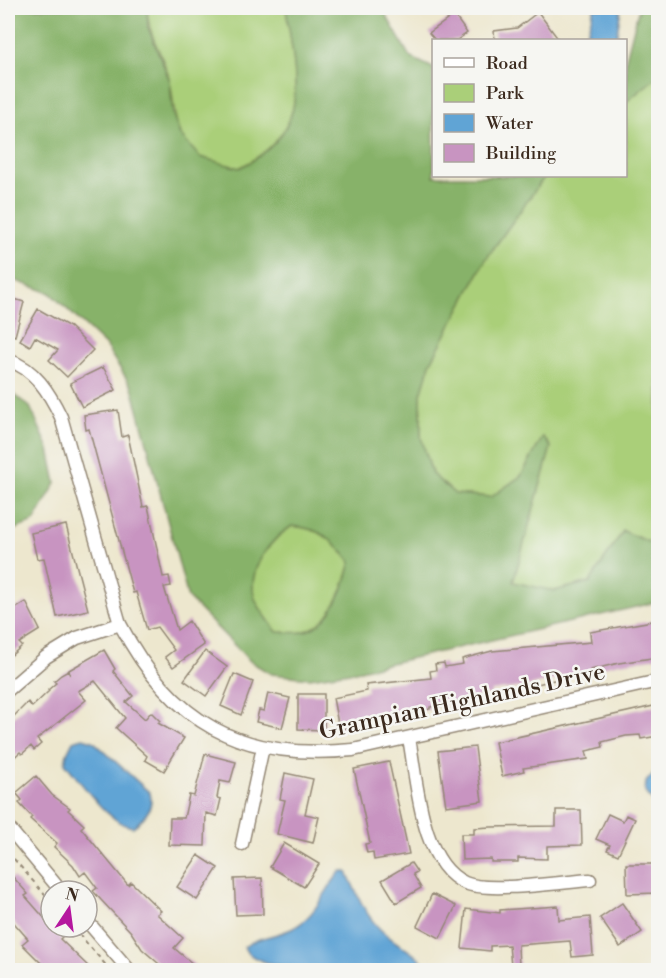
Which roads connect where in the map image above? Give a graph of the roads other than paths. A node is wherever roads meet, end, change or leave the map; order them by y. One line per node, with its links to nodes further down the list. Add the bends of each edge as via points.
1 (8, 360): 2 (street, Grampian Highlands Drive, via 38,378 61,417)
2 (120, 624): 4 (street, via 77,638 46,657); 6 (street, Grampian Highlands Drive, via 150,675 171,698 222,734)
3 (658, 681): 5 (street, Grampian Highlands Drive)
4 (8, 690)
5 (409, 738): 6 (street, Grampian Highlands Drive, via 316,754); 10 (street, via 428,837 446,870 466,883 486,887)
6 (263, 747): 8 (street)
7 (8, 826): 9 (street)
8 (242, 844)
9 (51, 879)
10 (590, 880)
11 (99, 935): 12 (street)
12 (129, 970)

